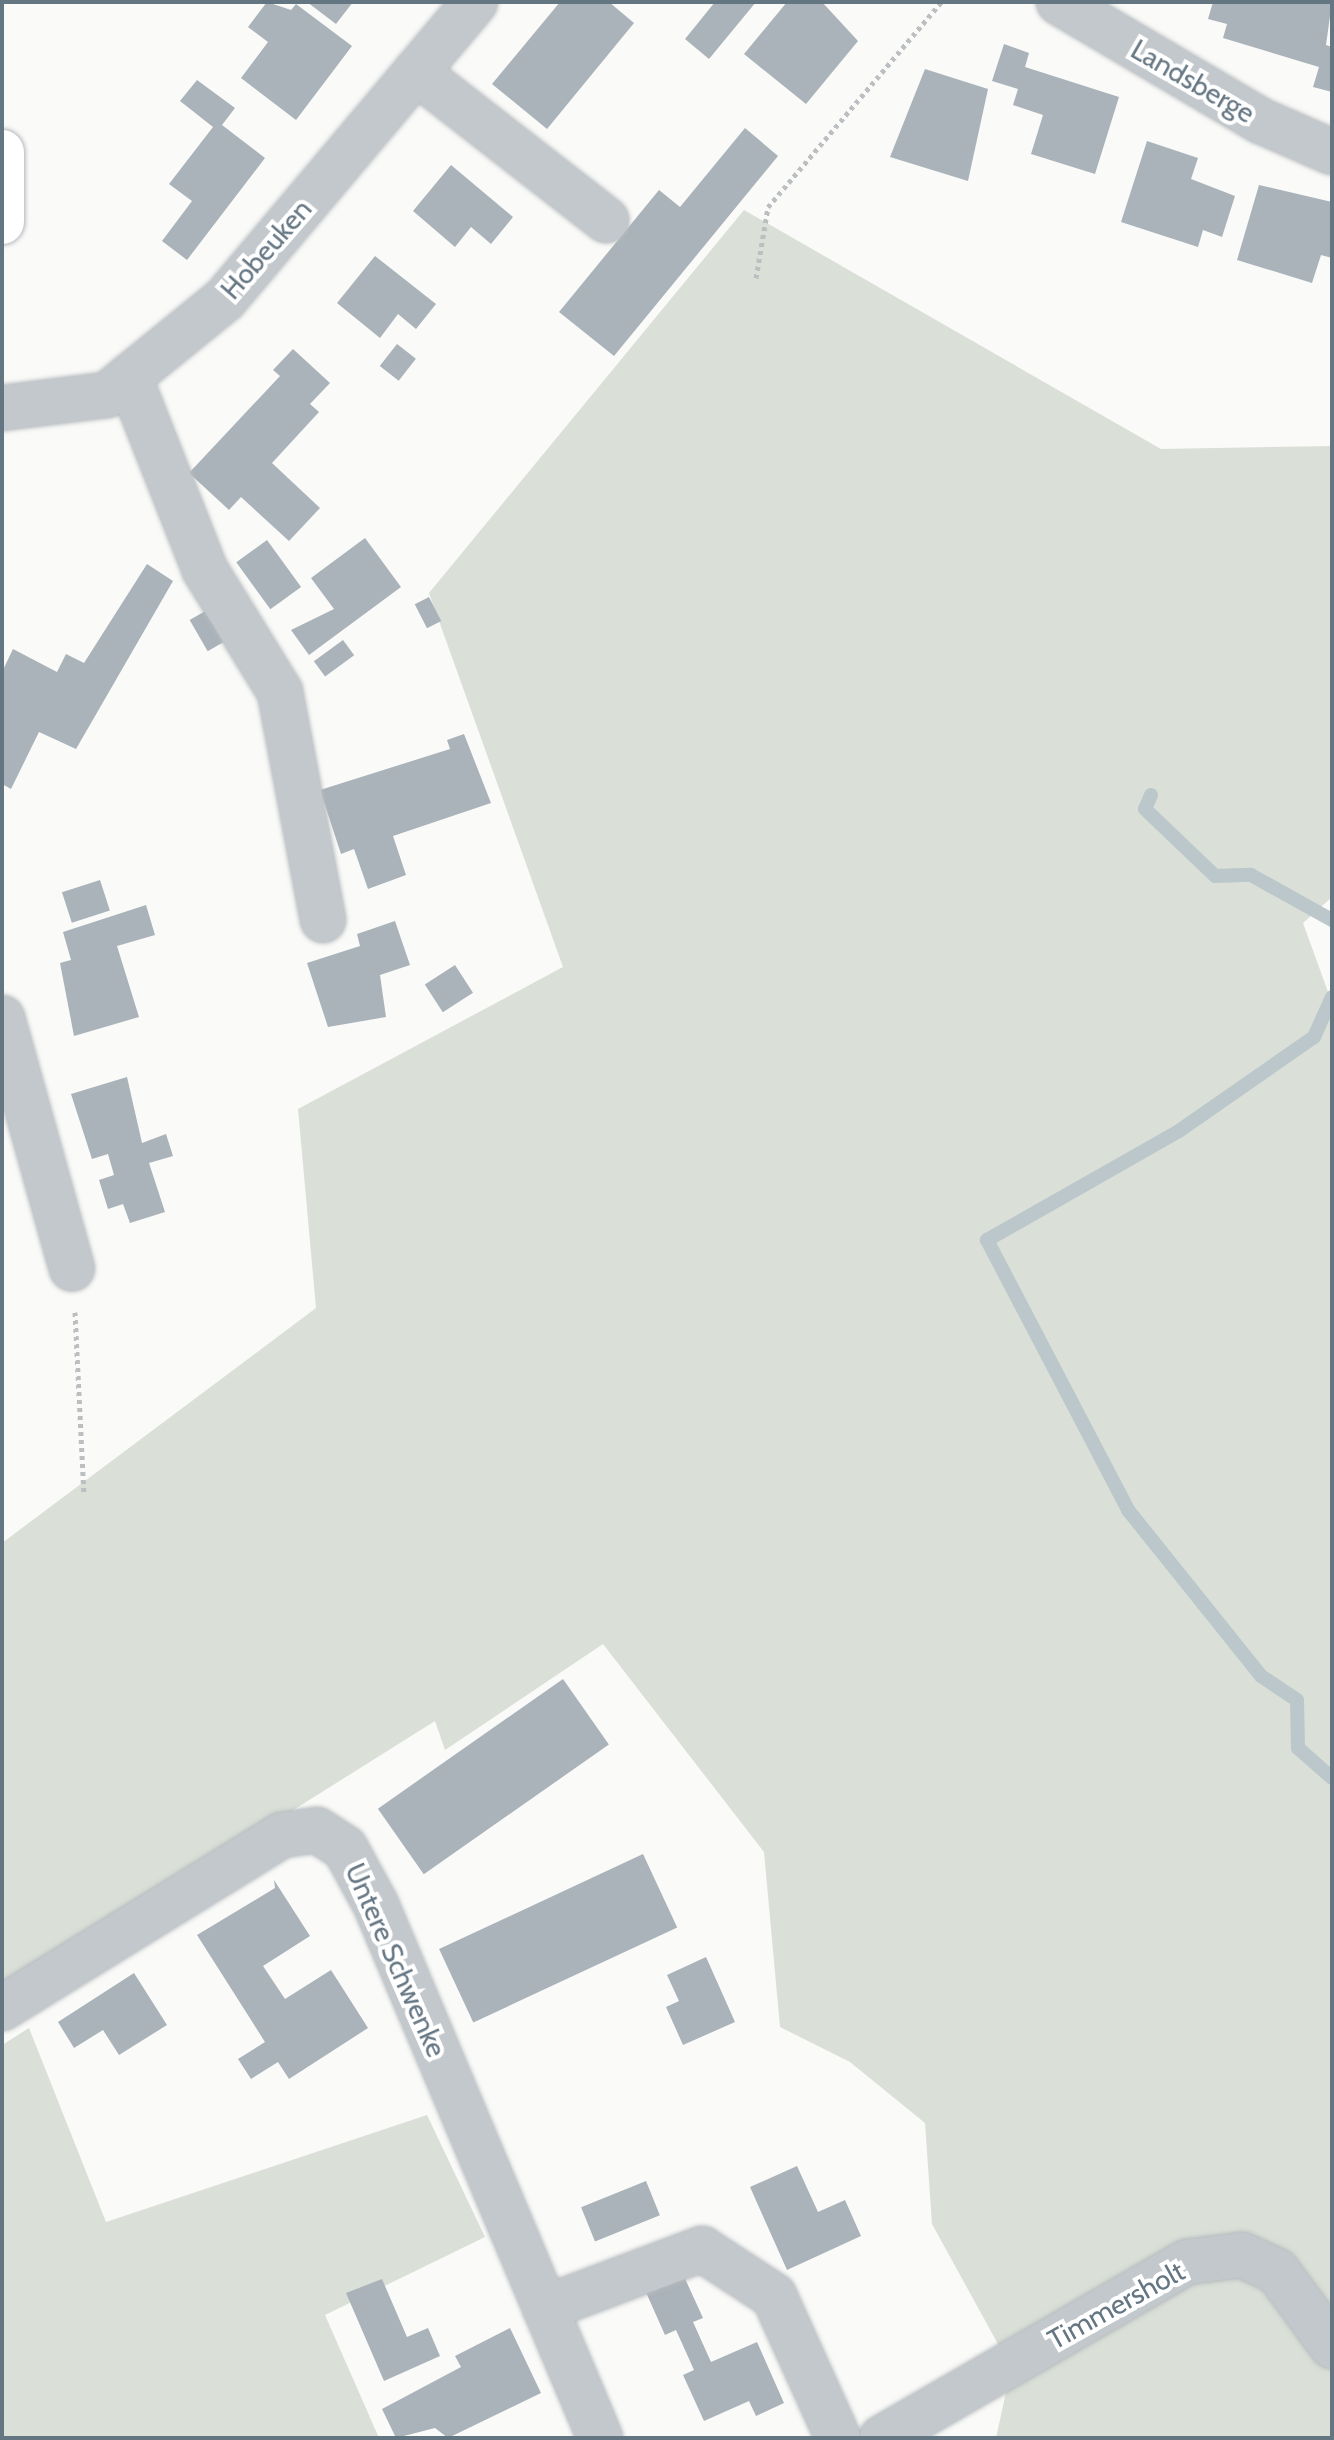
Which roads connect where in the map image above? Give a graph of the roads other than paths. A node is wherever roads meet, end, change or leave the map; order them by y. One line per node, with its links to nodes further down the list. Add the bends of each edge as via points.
1 (475, 2): 3 (street, Hobeuken)
2 (1059, 2): 5 (street, Landsberge, via 1261,121)
3 (416, 72): 6 (street); 8 (street, Hobeuken, via 225,299)
4 (2, 152): 7 (main road)
5 (1332, 152)
6 (606, 220)
7 (2, 222)
8 (129, 377): 9 (street, Hobeuken, via 107,395); 10 (street, via 205,570 280,692)
9 (2, 408)
10 (323, 920)
11 (2, 1018): 12 (street)
12 (72, 1268)
13 (2, 2008): 14 (street, Untere Schwenke, via 282,1835 317,1830 345,1848 376,1905)
14 (545, 2308): 16 (street, Untere Schwenke); 17 (street, via 702,2249 774,2296)
15 (1332, 2346): 18 (street, Timmersholt, via 1277,2271 1242,2255 1187,2262)
16 (600, 2438)
17 (838, 2438)
18 (882, 2438)

